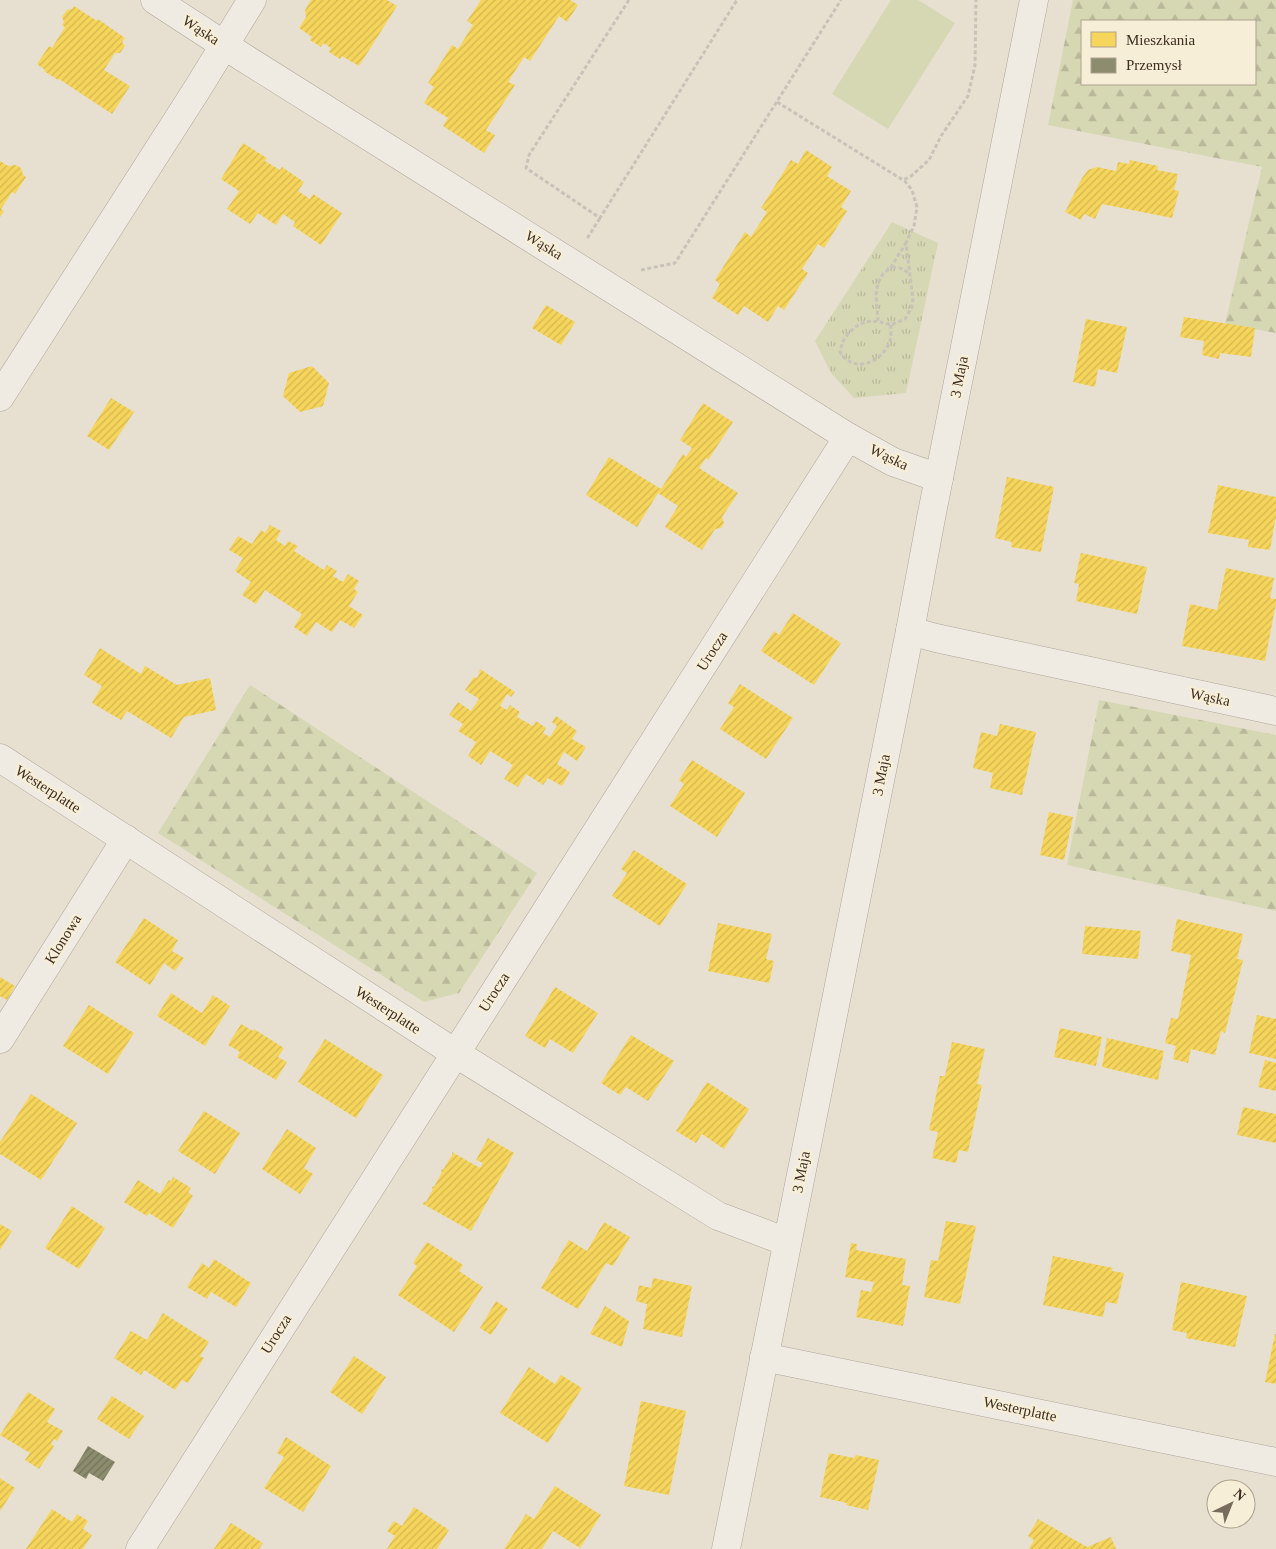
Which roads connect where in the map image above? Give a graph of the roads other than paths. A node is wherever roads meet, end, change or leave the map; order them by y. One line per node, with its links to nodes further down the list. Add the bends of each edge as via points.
1 (155, 0): 4 (street, Wąska)
2 (252, 0): 4 (street)
3 (1034, 0): 7 (street, 3 Maja)
4 (225, 45): 5 (street); 6 (street, Wąska)
5 (0, 397)
6 (848, 436): 7 (street, Wąska, via 893,462); 13 (street, Urocza)
7 (939, 478): 8 (street, 3 Maja)
8 (910, 631): 9 (street, Wąska); 14 (street, 3 Maja)
9 (1276, 710)
10 (0, 758): 11 (street, Westerplatte)
11 (126, 839): 12 (street, Klonowa); 13 (street, Westerplatte)
12 (0, 1040)
13 (455, 1053): 14 (street, Westerplatte, via 718,1216); 17 (street, Urocza)
14 (787, 1242): 15 (street, 3 Maja)
15 (764, 1357): 16 (street, Westerplatte); 18 (street, 3 Maja)
16 (1276, 1462)
17 (140, 1549)
18 (726, 1549)

